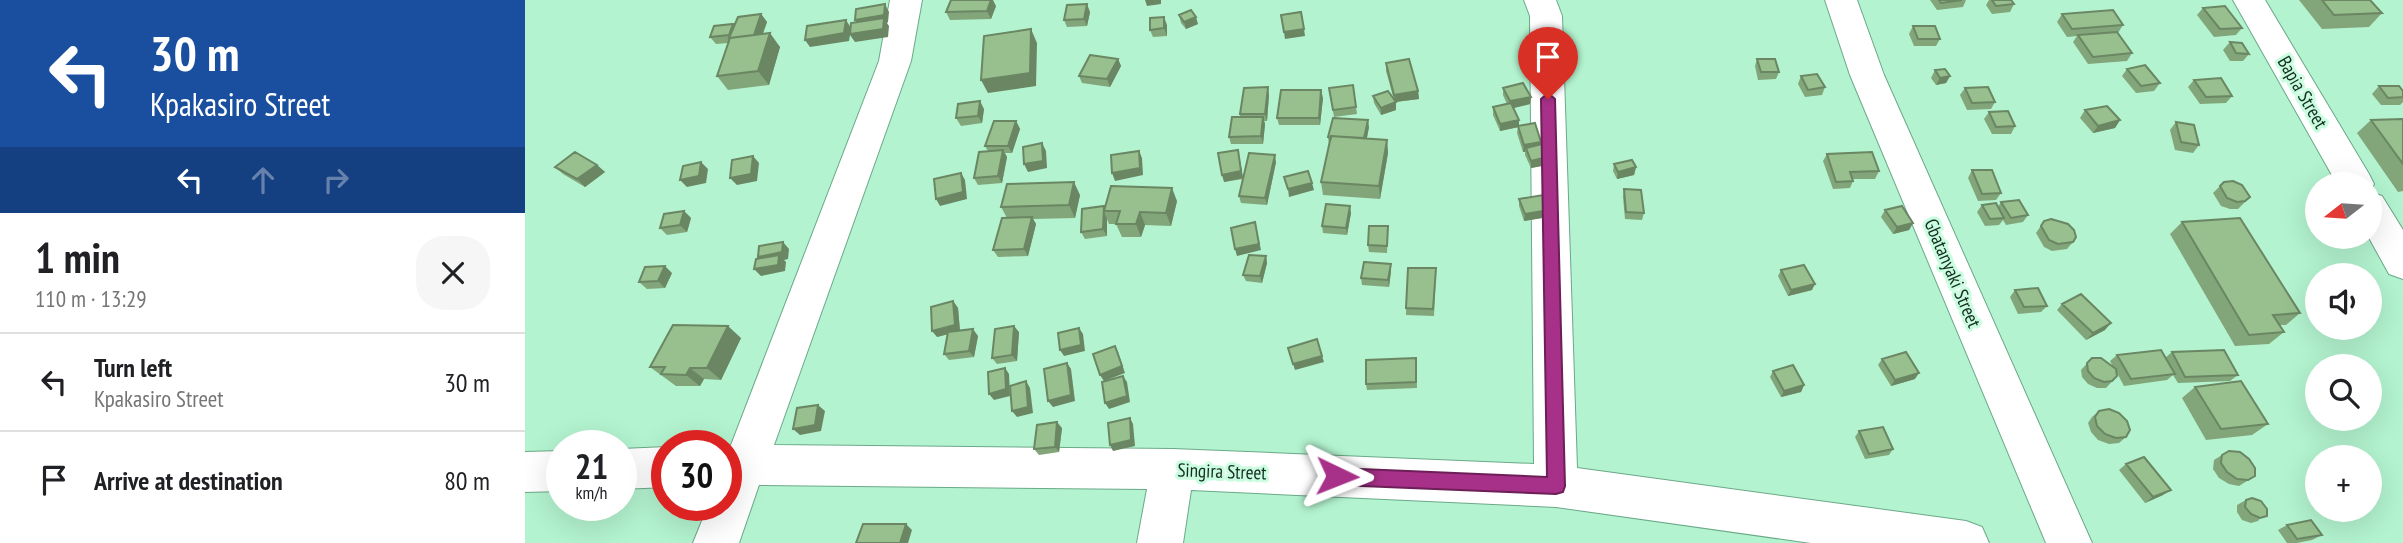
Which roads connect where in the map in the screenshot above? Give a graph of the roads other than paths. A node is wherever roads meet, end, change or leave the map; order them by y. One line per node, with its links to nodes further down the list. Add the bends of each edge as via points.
1 (906, 0): 8 (street, via 895,61)
2 (1540, 0): 13 (street, via 1546,16)
3 (1841, 0): 18 (street, Gbatanyaki Street, via 1867,75)
4 (2249, 0): 5 (street, Bapia Street)
5 (2349, 172)
6 (2382, 228): 7 (street)
7 (2403, 263)
8 (742, 449)
9 (742, 464): 10 (street, Singira Street)
10 (1173, 469): 13 (street, Singira Street); 16 (street)
11 (546, 471): 12 (street)
12 (525, 472)
13 (1556, 486): 17 (street, Singira Street)
14 (722, 521): 15 (street)
15 (716, 543)
16 (1160, 543)
17 (1966, 543)
18 (2069, 543)

